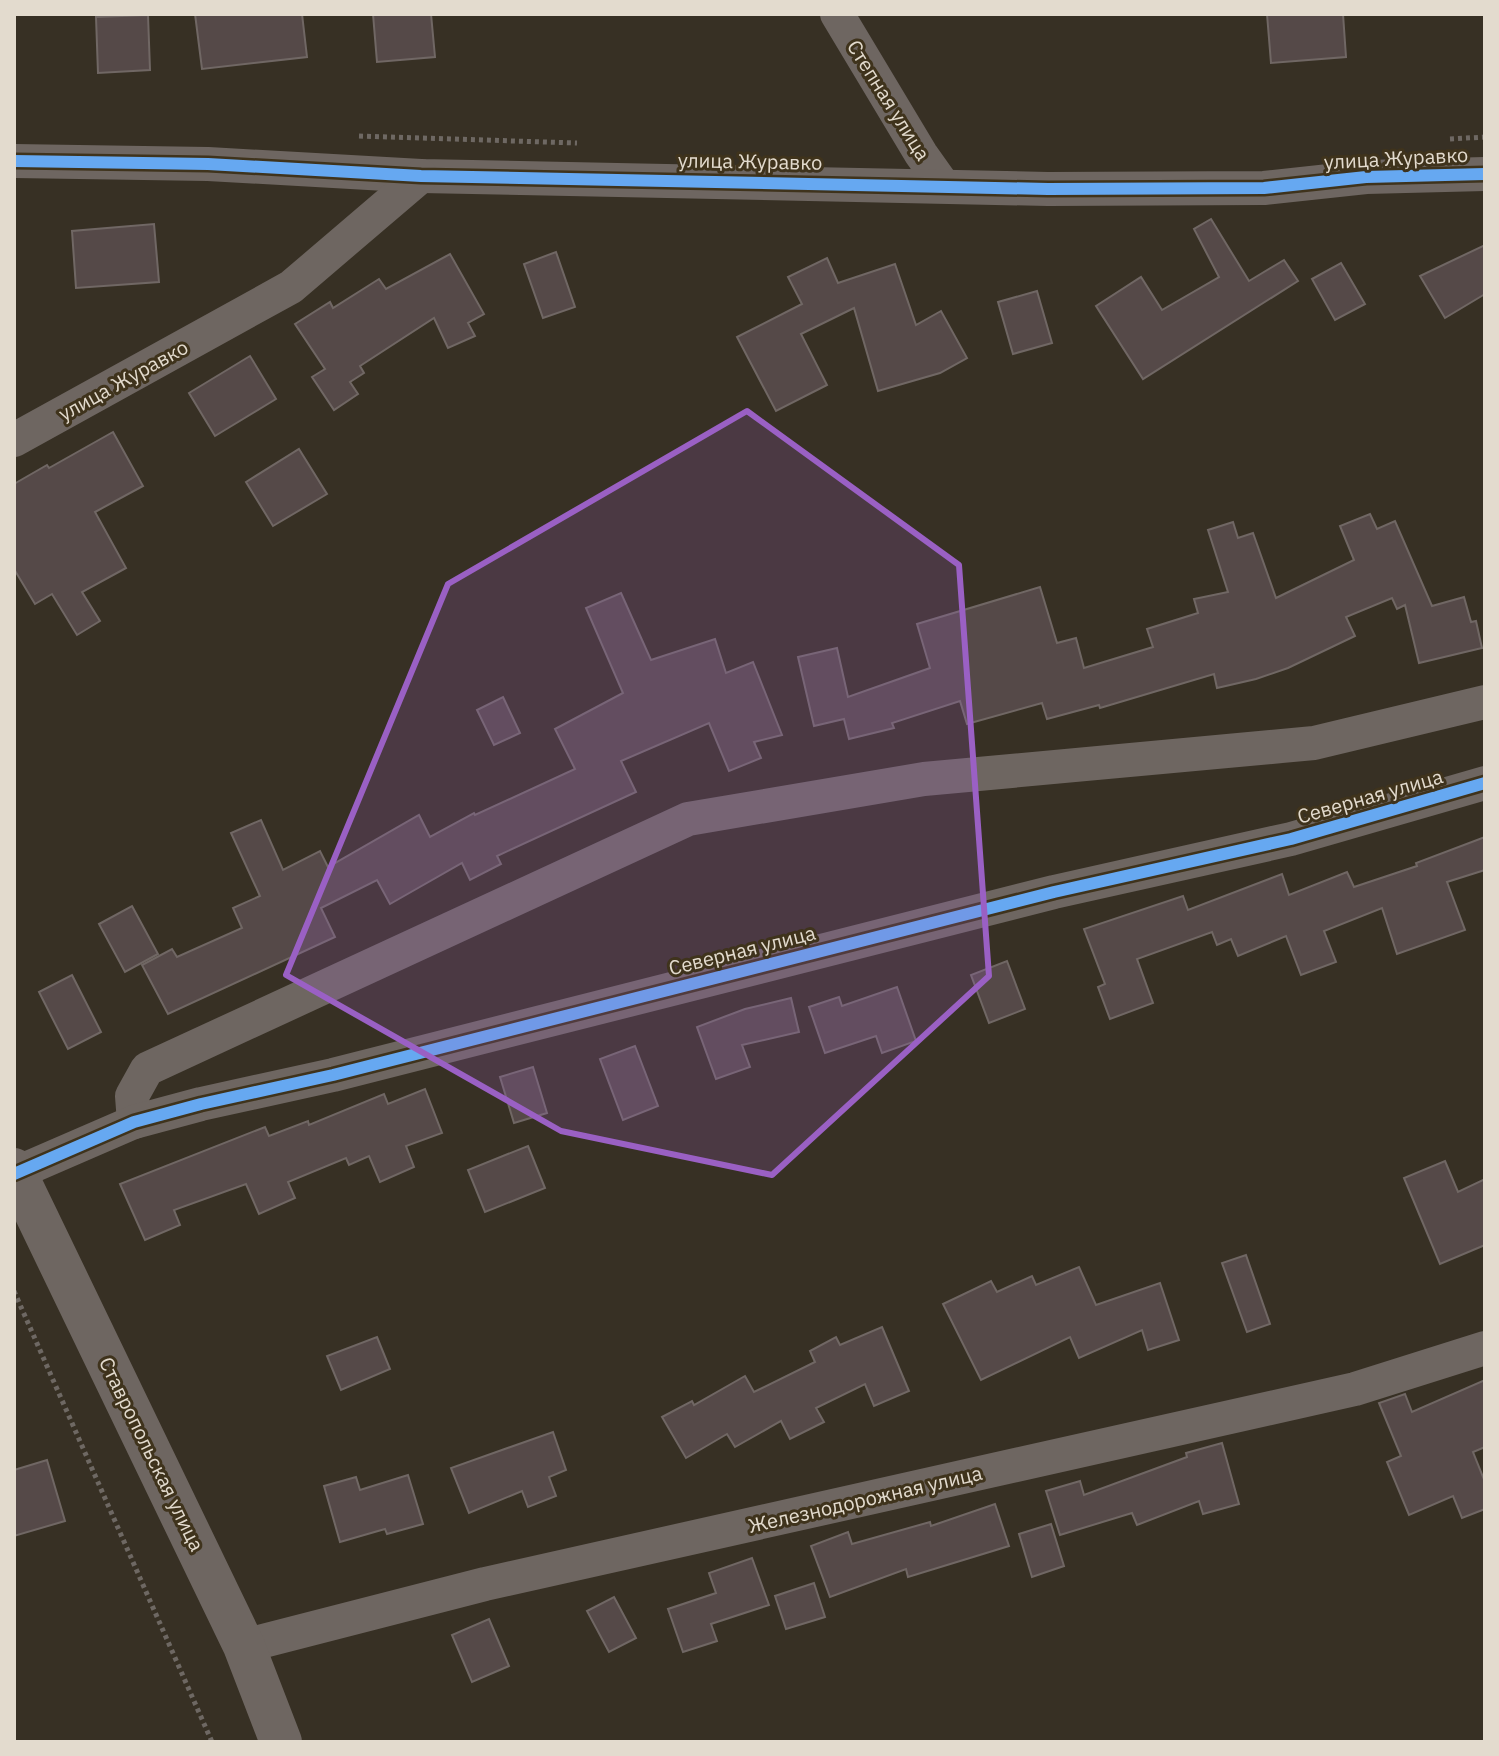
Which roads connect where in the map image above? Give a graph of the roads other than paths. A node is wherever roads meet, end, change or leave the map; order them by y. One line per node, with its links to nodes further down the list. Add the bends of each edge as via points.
1 (837, 14): 5 (street, Степная улица)
2 (14, 161): 4 (street, улица Журавко, via 208,164)
3 (1485, 174): 5 (street, улица Журавко, via 1366,177 1264,188)
4 (421, 176): 5 (street, улица Журавко); 6 (street, улица Журавко, via 291,287)
5 (943, 185)
6 (14, 440)
7 (1485, 702): 9 (street, via 1314,743 924,779 688,819 147,1069 132,1096)
8 (1485, 783): 9 (street, Северная улица, via 1291,839 1054,892)
9 (134, 1122): 10 (street, Северная улица)
10 (15, 1172): 12 (street, Ставропольская улица)
11 (1485, 1348): 12 (street, Железнодорожная улица, via 1355,1389 500,1580)
12 (244, 1646): 13 (street, Ставропольская улица)
13 (281, 1742)

